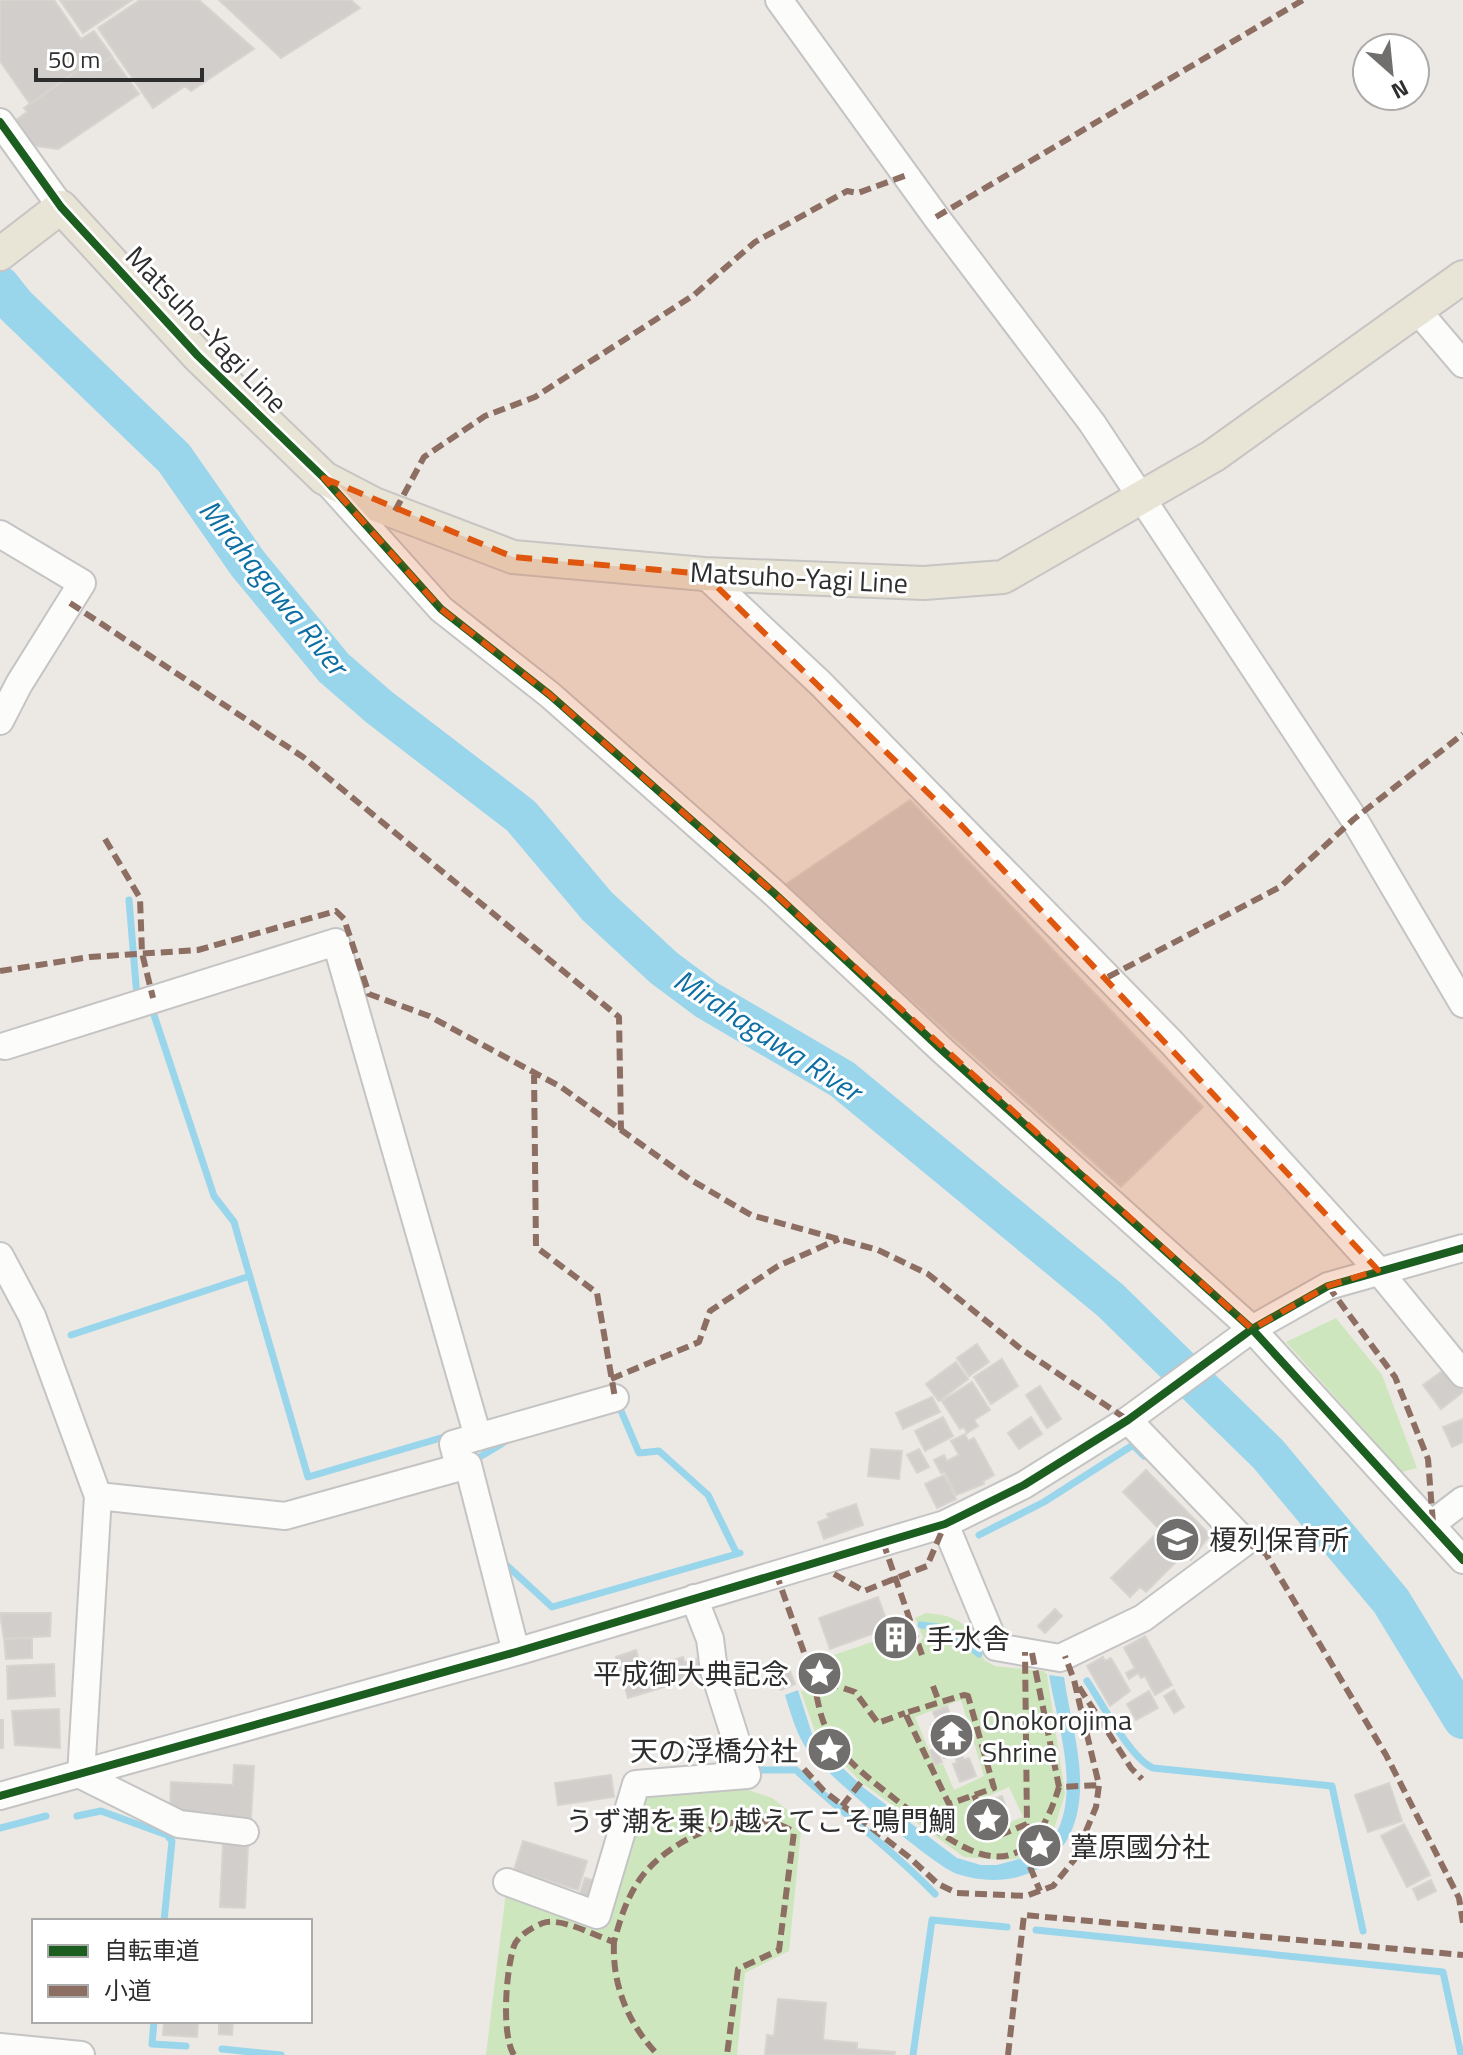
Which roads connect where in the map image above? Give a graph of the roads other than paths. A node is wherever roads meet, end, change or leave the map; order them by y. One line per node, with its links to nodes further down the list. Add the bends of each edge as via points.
1 (779, 0): 9 (street, via 1092,423)
2 (0, 122): 3 (street)
3 (52, 214): 4 (main road); 8 (main road, Matsuho-Yagi Line)
4 (0, 254)
5 (1463, 277): 6 (main road, Matsuho-Yagi Line)
6 (1417, 310): 7 (street); 9 (main road, Matsuho-Yagi Line, via 1225,448)
7 (1463, 364)
8 (324, 478): 11 (main road, Matsuho-Yagi Line, via 374,504 513,557); 18 (street, via 441,609 550,695 774,893)
9 (1141, 499): 11 (main road, Matsuho-Yagi Line, via 1003,577 924,583); 13 (street, via 1354,819)
10 (0, 534): 12 (street, via 82,583)
11 (704, 574): 17 (street, via 993,858 1172,1043)
12 (0, 721)
13 (1463, 1004)
14 (2, 1047): 22 (street, via 336,942)
15 (1463, 1248): 17 (street)
16 (0, 1256): 24 (street, via 32,1316)
17 (1378, 1270): 18 (street, via 1328,1286); 19 (street)
18 (1252, 1329): 21 (street); 26 (street)
19 (1463, 1374)
20 (615, 1398): 22 (street)
21 (1134, 1415): 27 (street, via 1024,1485); 27 (street, via 1245,1542 1143,1618 1060,1658 996,1647)
22 (478, 1437): 23 (street, via 453,1444)
23 (459, 1467): 24 (street, via 285,1516); 30 (street, via 468,1465)
24 (98, 1496): 31 (street)
25 (1463, 1500): 26 (street)
26 (1433, 1523): 28 (street)
27 (945, 1524): 29 (street)
28 (1463, 1560)
29 (694, 1598): 30 (street); 34 (street, via 747,1775 636,1784 597,1915)
30 (516, 1652): 31 (street)
31 (81, 1775): 32 (street); 33 (street, via 179,1824)
32 (0, 1796)
33 (245, 1832)
34 (507, 1882)
35 (0, 2047): 36 (street)
36 (81, 2055)

